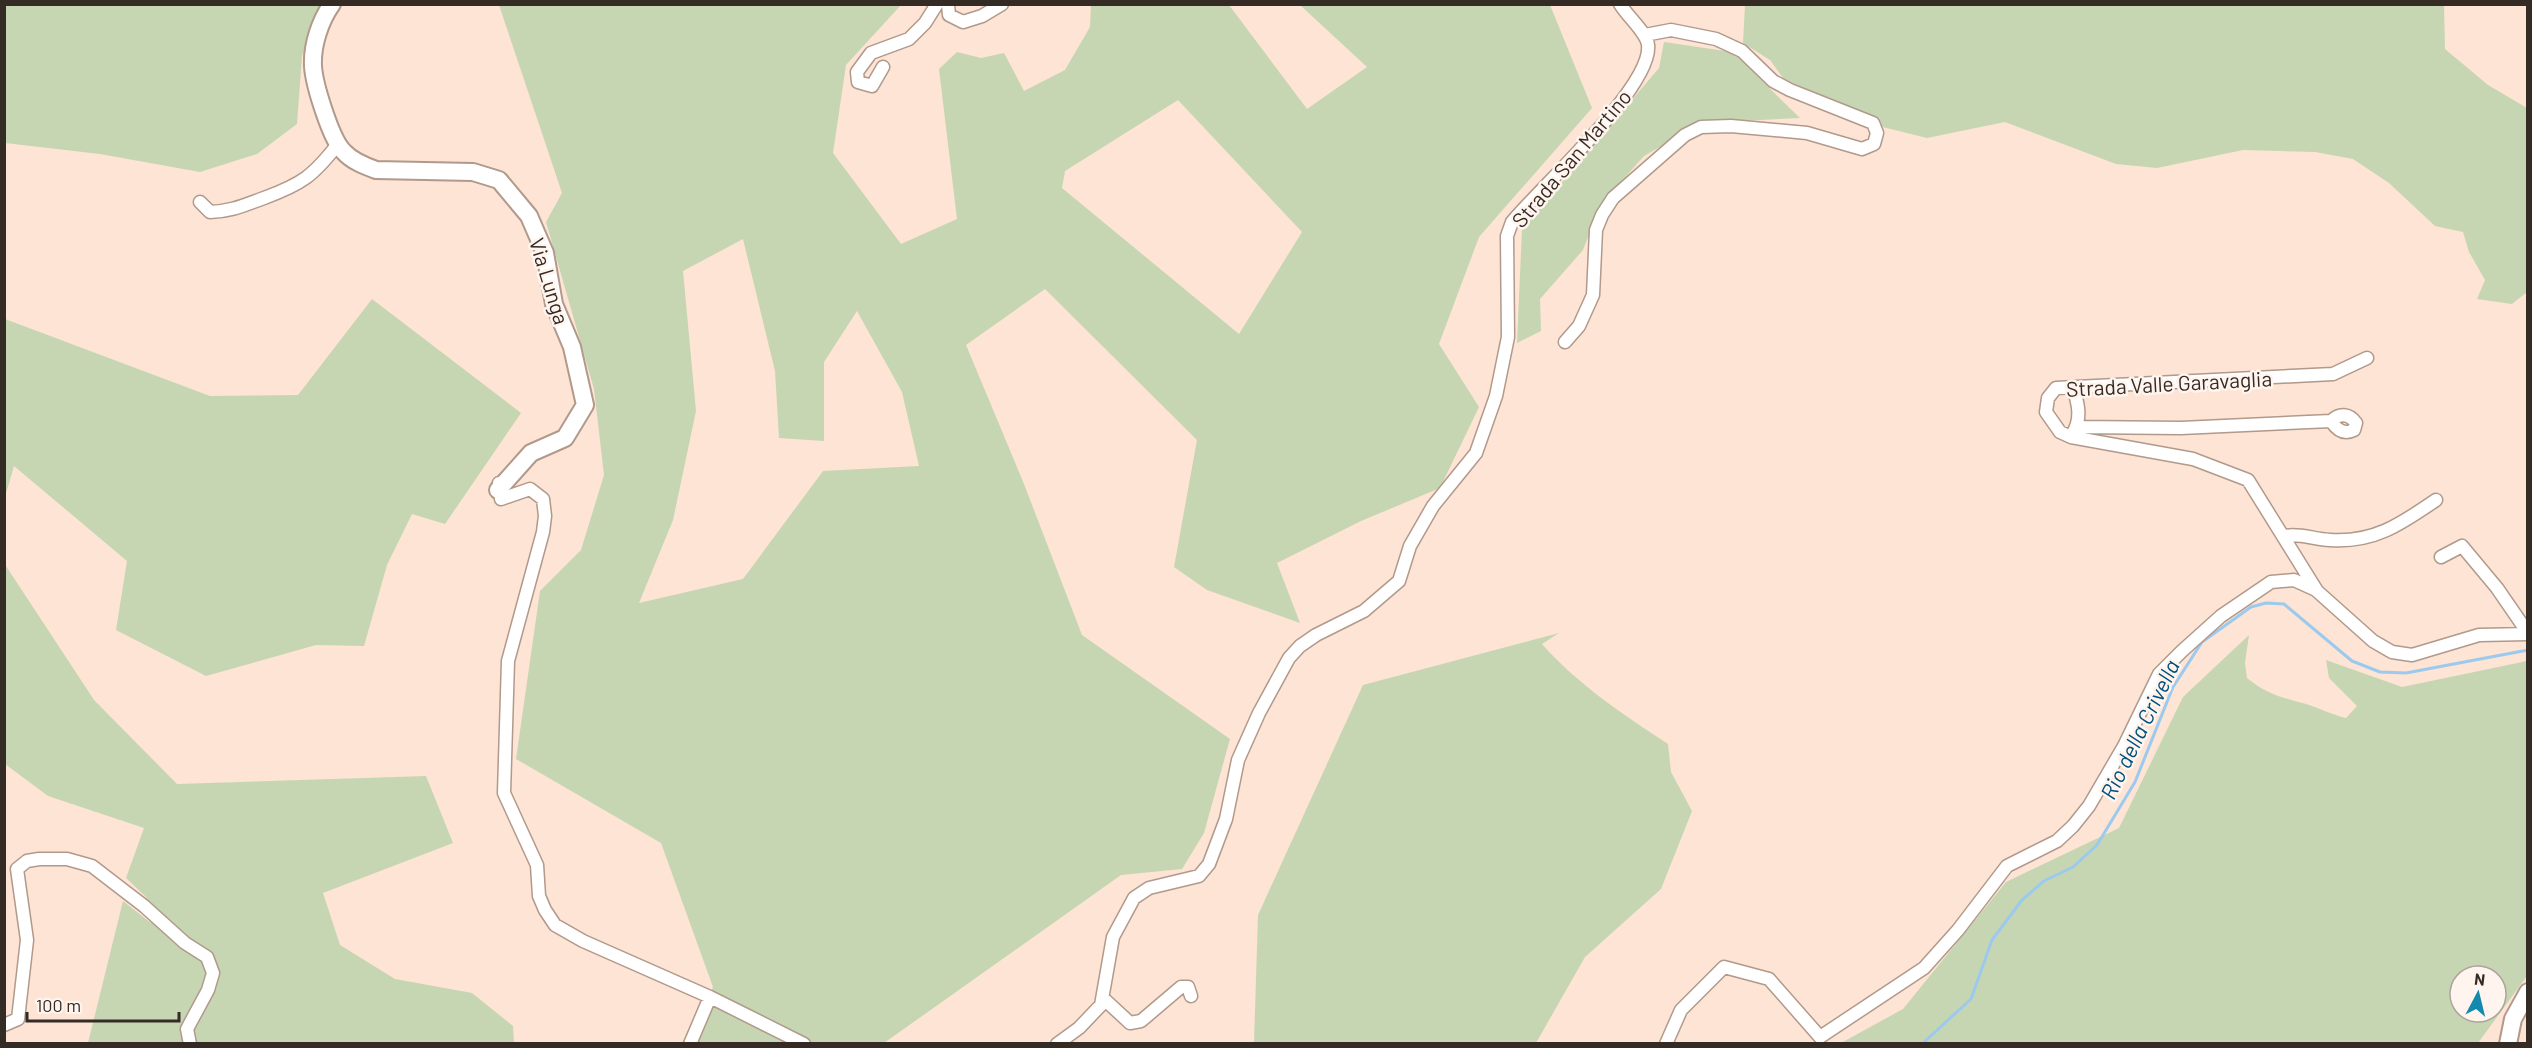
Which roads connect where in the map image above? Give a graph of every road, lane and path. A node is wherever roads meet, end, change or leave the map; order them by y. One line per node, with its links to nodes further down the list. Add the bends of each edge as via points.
1 (332, 4): 8 (street, Via Lunga, via 318,33 313,66 329,131)
2 (937, 4): 7 (street, via 909,39 870,52 857,72 858,82 872,86)
3 (948, 4): 4 (street, via 949,15 963,22)
4 (1002, 4)
5 (1620, 4): 6 (street, via 1629,20)
6 (1645, 35): 10 (street, via 1659,30 1691,32 1742,51 1781,85 1873,123 1877,133 1874,144 1862,149 1807,133 1731,126 1701,127 1685,135 1613,198 1602,215 1596,230 1593,295 1579,326); 24 (street, Strada San Martino, via 1646,60 1630,90 1609,118 1512,222 1507,236 1508,337 1496,396 1476,453 1433,506 1410,546 1399,580 1364,611 1316,635 1289,658 1258,713 1238,760 1226,819 1209,864 1199,876 1149,888 1134,898 1113,937)
7 (883, 68)
8 (338, 144): 9 (street, via 320,167 282,192 233,211 210,212); 15 (street, Via Lunga, via 361,165 376,170 473,172 499,180 529,216 545,253 554,304 572,347 585,405 565,438 531,453)
9 (200, 201)
10 (1565, 342)
11 (2367, 358): 12 (street, Strada Valle Garavaglia, via 2333,374)
12 (2073, 387): 14 (street, via 2079,406); 14 (street, Strada Valle Garavaglia, via 2056,388 2048,398 2046,412 2060,432)
13 (2331, 421): 14 (street)
14 (2074, 432): 17 (street, via 2193,459 2248,480)
15 (498, 487): 23 (street, via 501,499 530,489 543,499 545,516 536,566 508,661 504,793 537,865 539,896 555,925)
16 (2436, 500): 17 (street, via 2392,530 2373,536 2329,540)
17 (2284, 536): 19 (street)
18 (2441, 557): 20 (street, via 2462,546 2498,588)
19 (2317, 591): 20 (street, via 2373,642 2392,652 2412,655 2479,635); 30 (street, via 2294,580 2271,582 2221,616 2182,651 2159,674 2124,746 2078,819 2057,841 2007,866 1924,968 1820,1037 1769,979 1724,967 1681,1010)
20 (2528, 633)
21 (2528, 992): 31 (street, via 2514,1019)
22 (1191, 996): 24 (street, via 1188,987 1181,987 1141,1021 1130,1023)
23 (710, 997): 27 (street); 28 (street)
24 (1104, 999): 29 (street, via 1096,1012)
25 (5, 1027): 26 (street, via 18,1018 27,940 17,869 27,861 67,858 92,866 207,957 213,973 187,1029)
26 (190, 1044)
27 (690, 1044)
28 (804, 1044)
29 (1057, 1044)
30 (1666, 1044)
31 (2508, 1044)

